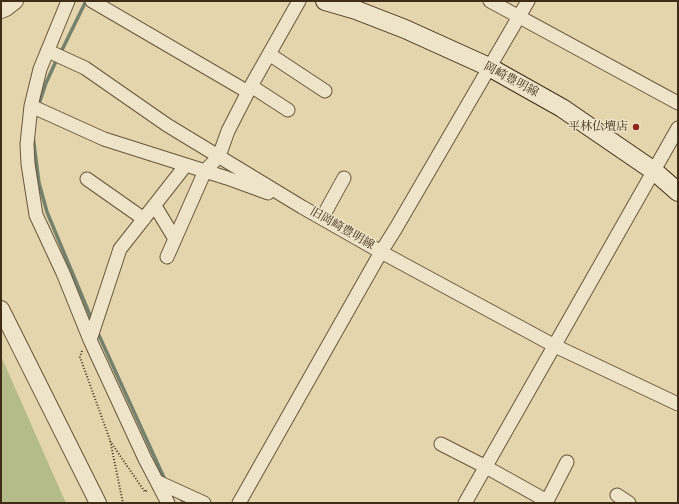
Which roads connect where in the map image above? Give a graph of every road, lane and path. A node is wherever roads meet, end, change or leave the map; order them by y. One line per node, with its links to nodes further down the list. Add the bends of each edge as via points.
1 (15, 1): 8 (street)
2 (68, 1): 10 (street)
3 (92, 1): 13 (street)
4 (299, 1): 11 (street)
5 (325, 1): 12 (main road, 岡崎豊明線, via 405,29)
6 (490, 1): 9 (street)
7 (528, 1): 9 (street)
8 (1, 10)
9 (520, 17): 12 (street); 15 (street)
10 (48, 51): 16 (street, via 40,69); 19 (street, via 85,68 167,125)
11 (268, 54): 13 (street); 14 (street)
12 (489, 67): 22 (main road, 岡崎豊明線, via 562,108); 31 (street)
13 (249, 89): 17 (street); 19 (street, via 228,131)
14 (325, 91)
15 (678, 103)
16 (31, 106): 20 (street, via 104,139); 34 (street, via 27,144 36,215)
17 (288, 110)
18 (678, 128): 22 (street)
19 (219, 156): 21 (street); 27 (street)
20 (186, 165): 21 (street); 26 (street)
21 (205, 171): 27 (street, via 257,188); 30 (street)
22 (654, 171): 25 (main road, 岡崎豊明線); 35 (street)
23 (344, 178): 28 (street)
24 (87, 179): 29 (street)
25 (678, 192)
26 (155, 206): 29 (street); 30 (street)
27 (302, 207): 28 (street, 旧岡崎豊明線)
28 (322, 218): 31 (street, 旧岡崎豊明線)
29 (144, 219): 34 (street, via 120,249)
30 (175, 239): 32 (street)
31 (381, 252): 35 (street, 旧岡崎豊明線); 47 (street)
32 (167, 257)
33 (1, 309): 43 (street)
34 (89, 337): 37 (path, via 80,357); 41 (street)
35 (555, 346): 36 (street, 旧岡崎豊明線); 40 (street)
36 (678, 404)
37 (110, 440): 41 (path, via 144,492); 44 (path)
38 (441, 444): 40 (street)
39 (568, 462): 40 (street, via 547,501)
40 (486, 467): 48 (street)
41 (158, 482): 45 (street); 46 (street)
42 (617, 495): 49 (street)
43 (98, 503)
44 (122, 503)
45 (168, 503)
46 (204, 503)
47 (239, 503)
48 (465, 503)
49 (629, 503)

